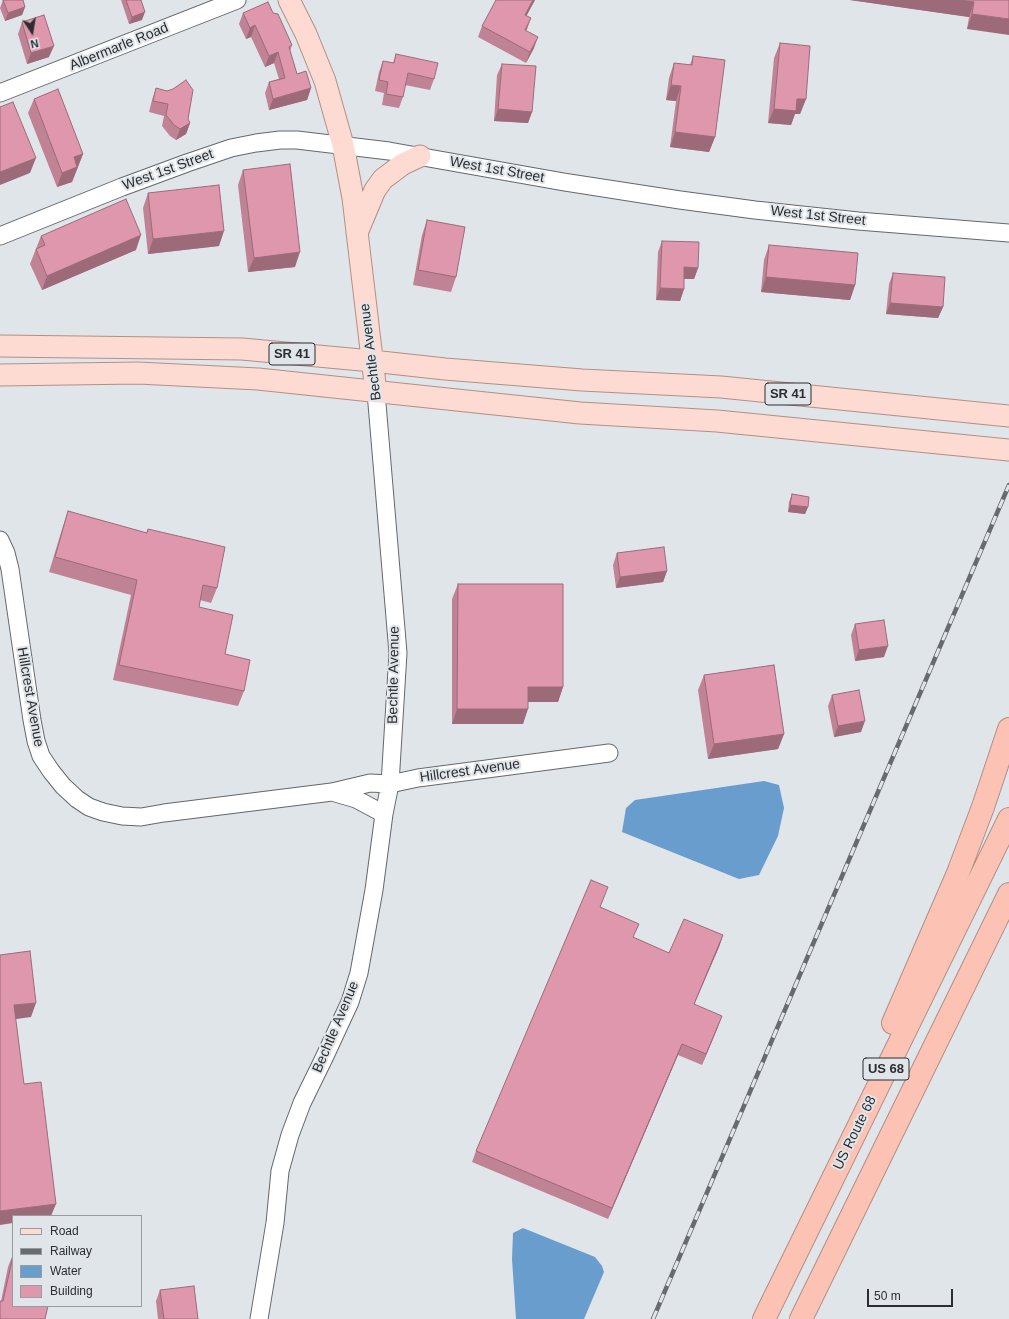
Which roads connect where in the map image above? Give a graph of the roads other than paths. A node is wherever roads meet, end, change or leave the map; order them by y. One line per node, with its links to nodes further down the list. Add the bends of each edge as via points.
1 (237, 0): 3 (street, Albermarle Road)
2 (290, 0): 4 (main road, Bechtle Avenue, via 325,81)
3 (0, 94)
4 (343, 144): 5 (street, West 1st Street); 6 (main road, Bechtle Avenue); 8 (street, West 1st Street, via 276,140 231,148 122,187)
5 (420, 156): 6 (main road, via 402,164 374,190); 7 (street, West 1st Street, via 564,182 755,210)
6 (357, 233): 10 (main road, Bechtle Avenue)
7 (1009, 233)
8 (0, 236)
9 (0, 346): 10 (main road, SR 41, via 242,349)
10 (372, 360): 12 (main road, Bechtle Avenue); 13 (main road, SR 41, via 544,377 721,387)
11 (0, 375): 12 (main road, SR 41, via 138,373 258,379)
12 (376, 392): 14 (main road, SR 41, via 580,413 717,422); 18 (street, Bechtle Avenue, via 398,653)
13 (1001, 415)
14 (1009, 450)
15 (0, 540): 19 (street, Hillcrest Avenue, via 10,569 36,741 41,756 51,771 77,799 103,812 141,817)
16 (1009, 729): 25 (highway, via 958,873)
17 (609, 753): 18 (street, Hillcrest Avenue, via 418,778)
18 (390, 784): 19 (street, Hillcrest Avenue, via 370,783); 20 (street, Bechtle Avenue)
19 (332, 792): 20 (street, Hillcrest Avenue, via 356,798)
20 (384, 814): 26 (street, Bechtle Avenue, via 360,973 350,1002 302,1103 280,1171 275,1223)
21 (1009, 819): 25 (highway, US Route 68 / US 68)
22 (1009, 894): 24 (highway, US 68)
23 (1009, 922): 24 (highway)
24 (958, 999): 28 (highway, US 68)
25 (802, 1242): 27 (highway, US Route 68 / US 68)
26 (259, 1319)
27 (764, 1319)
28 (801, 1319)

